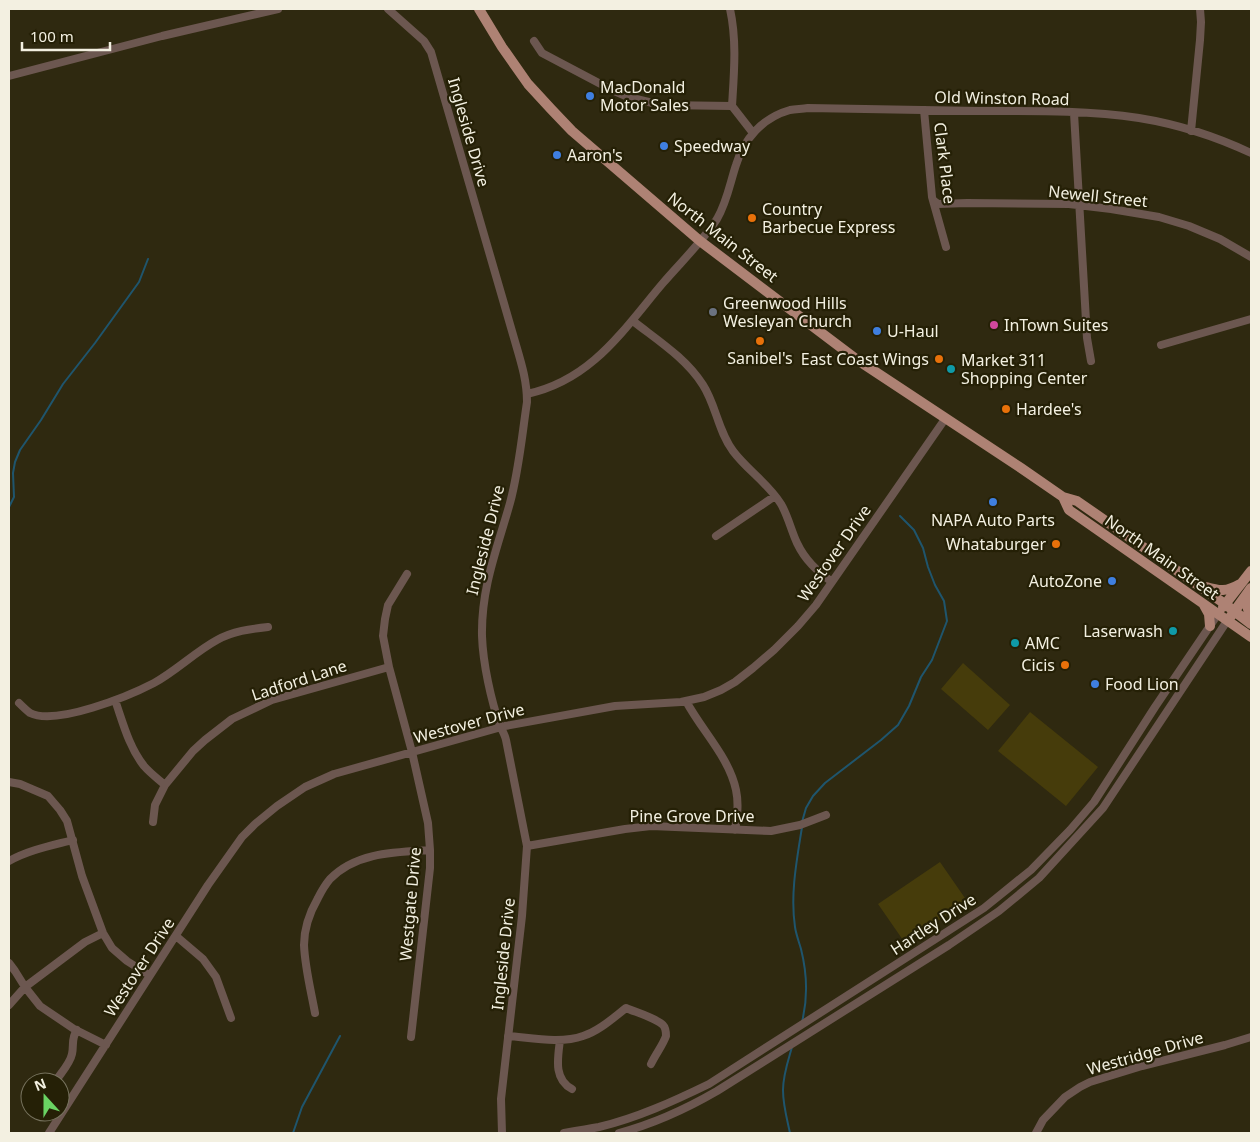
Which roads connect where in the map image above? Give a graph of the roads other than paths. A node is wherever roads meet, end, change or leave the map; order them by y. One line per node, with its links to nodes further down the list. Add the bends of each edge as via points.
1 (278, 9): 7 (street)
2 (388, 9): 23 (street, Ingleside Drive, via 424,41 431,52 525,376)
3 (479, 9): 16 (main road, North Main Street, via 528,84 551,109 572,131)
4 (730, 9): 8 (street, via 734,37)
5 (1200, 9): 11 (street)
6 (534, 40): 8 (street, via 542,53 628,97 661,106)
7 (9, 76)
8 (732, 106): 12 (street)
9 (924, 110): 10 (street, Old Winston Road); 12 (street, Old Winston Road, via 791,110 778,114); 14 (street, Clark Place)
10 (1074, 113): 11 (street, Old Winston Road, via 1140,118); 15 (street)
11 (1191, 131): 13 (street, Old Winston Road)
12 (753, 133): 16 (street, Old Winston Road, via 739,155 724,206)
13 (1251, 153)
14 (934, 201): 15 (street, Newell Street, via 938,204); 17 (street, Clark Place)
15 (1080, 206): 18 (street, Newell Street, via 1159,217 1189,226); 22 (street)
16 (700, 241): 20 (street, Old Winston Road); 24 (main road, North Main Street, via 856,359)
17 (946, 247)
18 (1251, 257)
19 (1251, 319): 21 (street)
20 (633, 321): 23 (street, Old Winston Road, via 590,364 555,385); 25 (street, via 686,364 703,384 729,446)
21 (1161, 345)
22 (1091, 361)
23 (527, 394): 47 (street, Ingleside Drive, via 514,485 487,579 482,613 485,666)
24 (945, 419): 26 (main road, North Main Street); 30 (street, Westover Drive)
25 (775, 496): 27 (street); 30 (street, via 804,556)
26 (1063, 497): 32 (main road, North Main Street, via 1076,501); 34 (main road, North Main Street, via 1069,510)
27 (716, 536)
28 (1251, 571): 31 (main road)
29 (407, 574): 43 (street, Westgate Drive, via 388,605 385,619 383,636)
30 (832, 582): 45 (street, Westover Drive, via 798,626 753,668 721,690)
31 (1241, 583): 32 (main road, via 1221,591); 35 (main road)
32 (1198, 584): 35 (main road, North Main Street)
33 (1250, 589): 36 (main road); 39 (main road, via 1247,605)
34 (1203, 604): 37 (main road, North Main Street); 40 (main road, via 1209,614)
35 (1225, 604): 36 (main road, North Main Street); 37 (main road)
36 (1234, 611): 38 (main road); 39 (main road, North Main Street)
37 (1218, 614): 38 (main road, North Main Street); 40 (street, Hartley Drive)
38 (1227, 620): 42 (main road, North Main Street); 78 (street, Hartley Drive, via 1103,808 1039,878 999,911 949,945 694,1105)
39 (1251, 622)
40 (1210, 626): 77 (street, Hartley Drive, via 1094,802 1031,870 984,908 709,1084 641,1114 600,1127)
41 (268, 627): 44 (street, via 240,630 217,639 154,682)
42 (1251, 637)
43 (389, 667): 48 (street, Westgate Drive); 50 (street, Ladford Lane, via 272,700 248,710 205,740)
44 (115, 700): 46 (street, via 63,716 30,713); 50 (street, via 130,741 144,766)
45 (686, 701): 47 (street, Westover Drive, via 615,706); 53 (street, via 732,778 738,804)
46 (19, 703)
47 (500, 727): 48 (street, Westover Drive); 55 (street, Ingleside Drive, via 506,740)
48 (412, 752): 56 (street, Westgate Drive, via 428,823); 59 (street, Westover Drive, via 334,774 277,806 242,837)
49 (9, 782): 54 (street, via 48,796 67,821)
50 (165, 785): 52 (street, Ladford Lane, via 155,804)
51 (826, 815): 53 (street, Pine Grove Drive, via 780,830)
52 (153, 822)
53 (735, 830): 55 (street, Pine Grove Drive, via 650,826)
54 (73, 840): 57 (street, via 34,850); 58 (street)
55 (527, 846): 67 (street, Ingleside Drive)
56 (430, 850): 64 (street, via 362,859 337,874 323,889 311,910 304,944); 68 (street, Westgate Drive)
57 (9, 861)
58 (103, 933): 61 (street, via 112,948); 62 (street, via 85,942)
59 (176, 936): 61 (street, Westover Drive); 65 (street, via 203,959 216,977)
60 (9, 963): 62 (street)
61 (150, 975): 71 (street, Westover Drive)
62 (24, 987): 63 (street); 66 (street, via 40,1006)
63 (9, 1005)
64 (315, 1013)
65 (232, 1018)
66 (77, 1030): 71 (street); 73 (street, via 73,1035 72,1054)
67 (508, 1036): 70 (street); 76 (street, Ingleside Drive, via 501,1099)
68 (411, 1037)
69 (1251, 1037): 79 (street, Westridge Drive, via 1090,1082 1065,1097)
70 (560, 1040): 72 (street, via 585,1036 626,1008 666,1029); 74 (street, via 558,1072)
71 (106, 1045): 75 (street, Westover Drive)
72 (651, 1064)
73 (62, 1072)
74 (572, 1089)
75 (49, 1133)
76 (502, 1133)
77 (564, 1133)
78 (618, 1133)
79 (1036, 1133)

